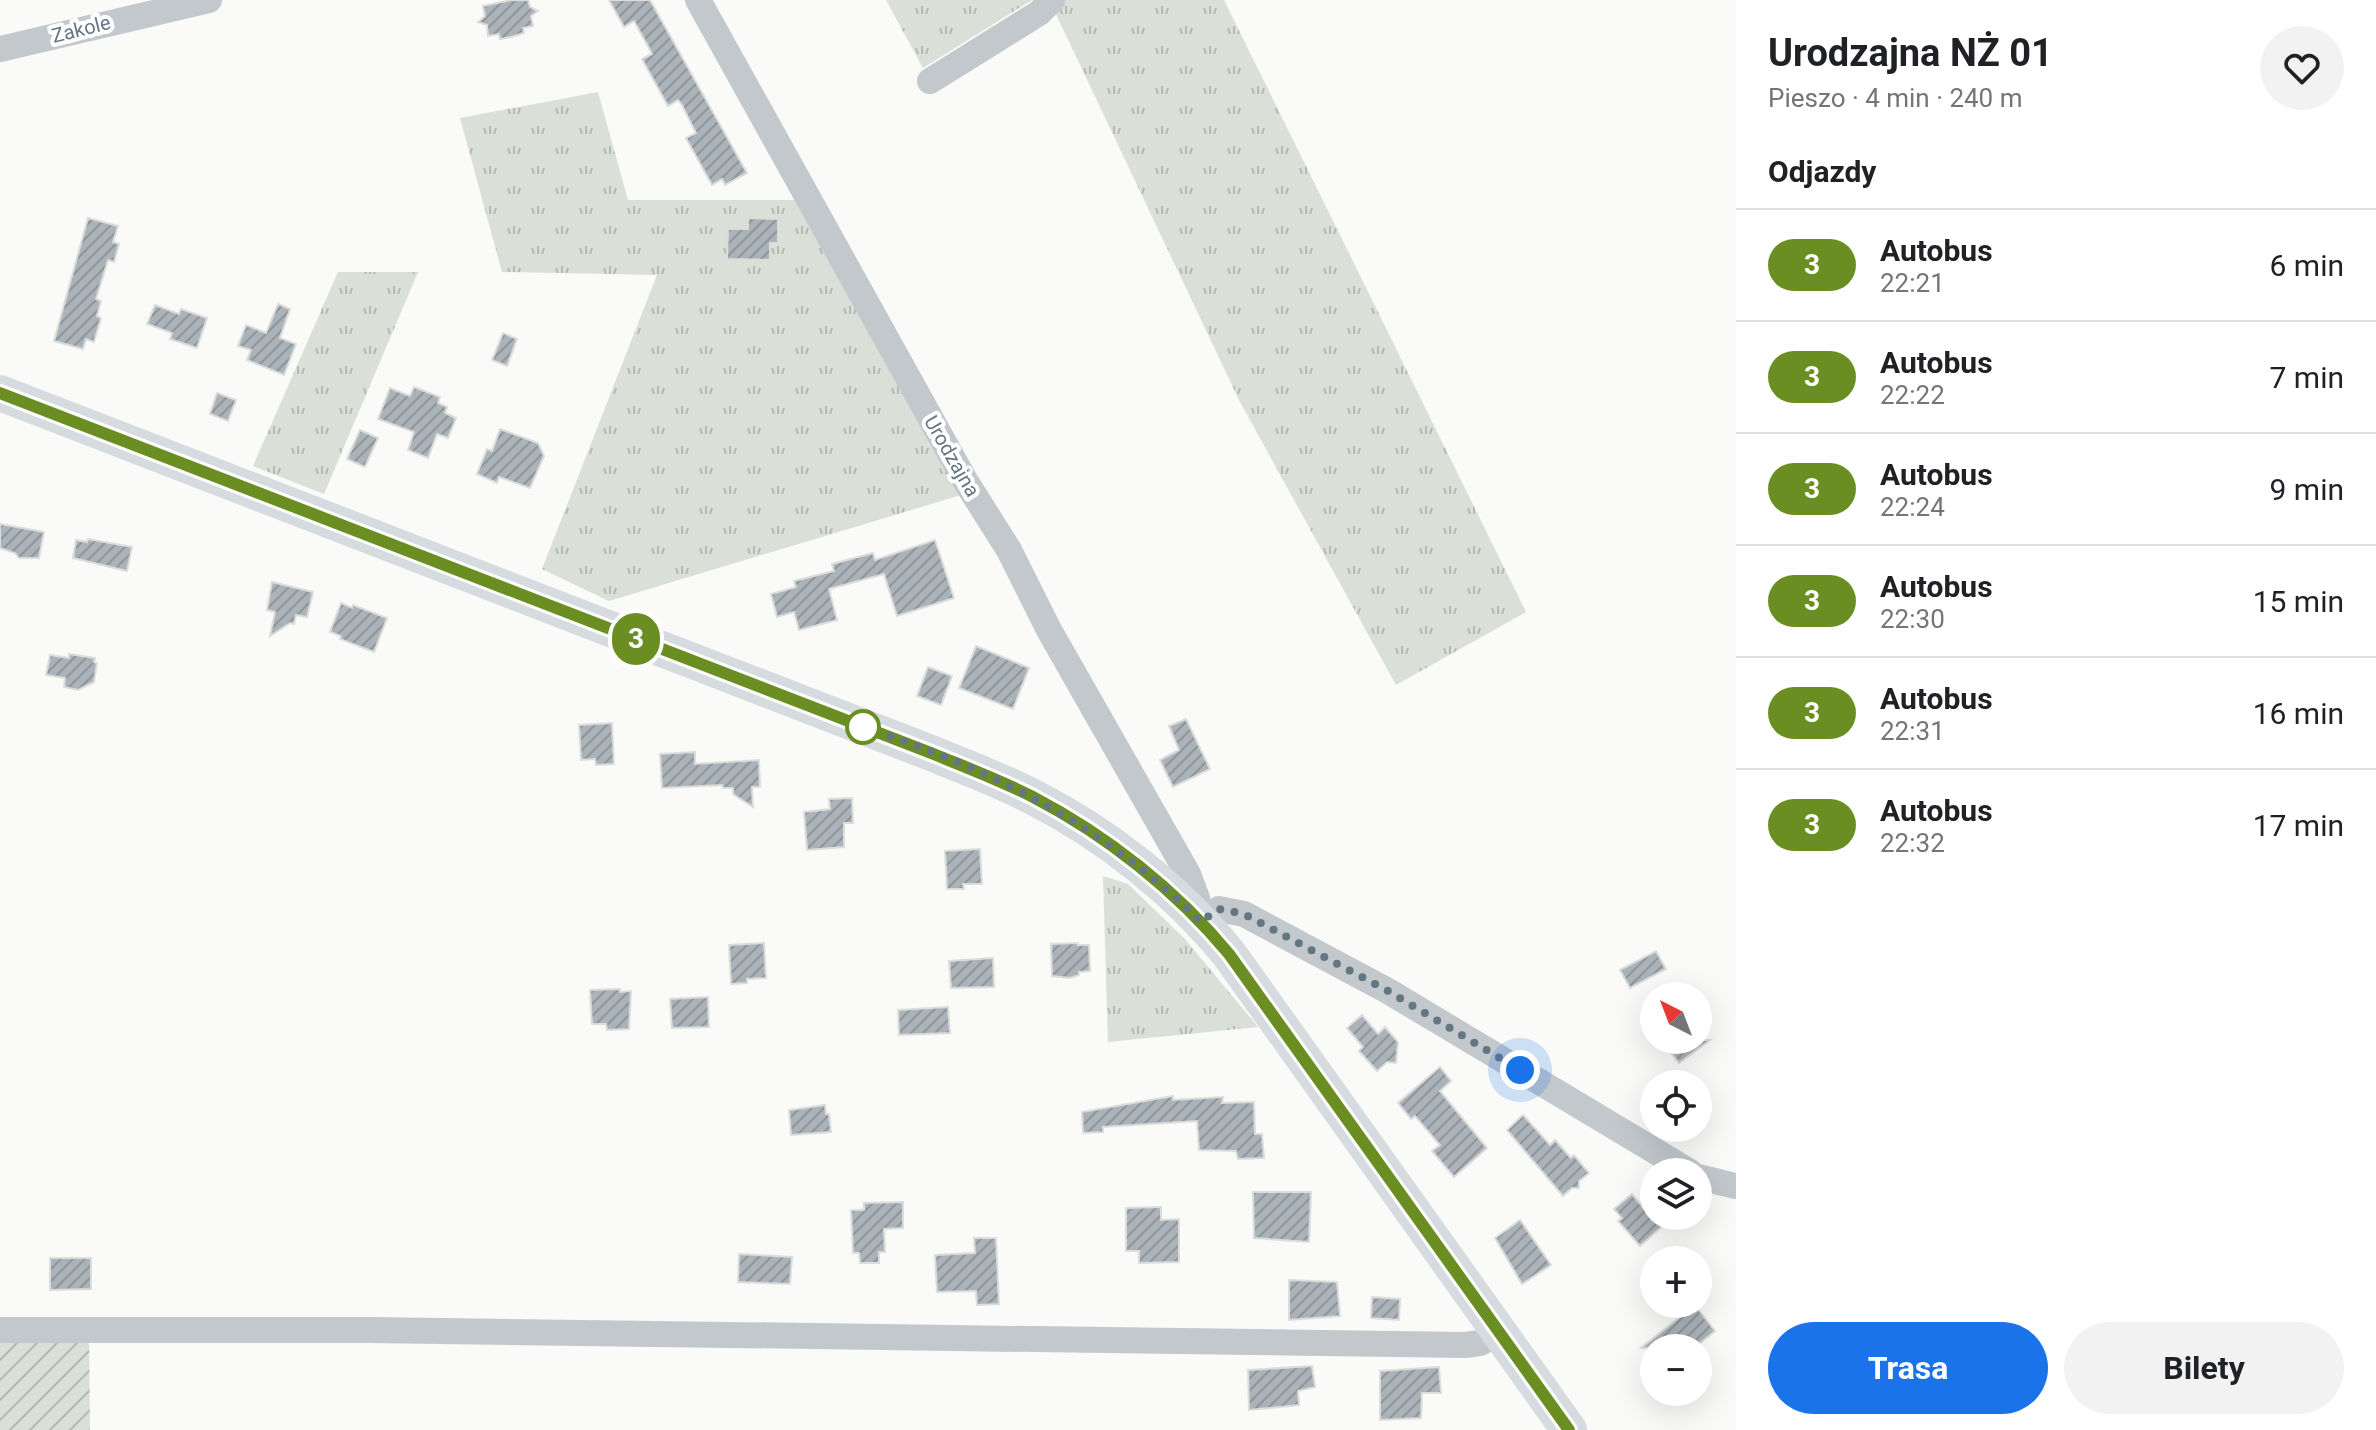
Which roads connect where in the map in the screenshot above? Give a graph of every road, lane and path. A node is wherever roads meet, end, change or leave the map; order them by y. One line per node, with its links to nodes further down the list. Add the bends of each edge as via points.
1 (209, 0): 4 (street, Zakole)
2 (698, 0): 7 (street, Urodzajna, via 1188,874 1197,898)
3 (1052, 0): 5 (street)
4 (0, 49)
5 (930, 81)
6 (0, 393): 7 (street, via 1003,783 1106,843)
7 (1194, 916): 8 (street, via 1219,909 1244,914 1388,991); 12 (street, via 1249,981)
8 (1667, 1158)
9 (1712, 1180): 10 (street)
10 (1736, 1186)
11 (0, 1330): 12 (street, via 1465,1345)
12 (1501, 1332): 13 (street)
13 (1569, 1430)

